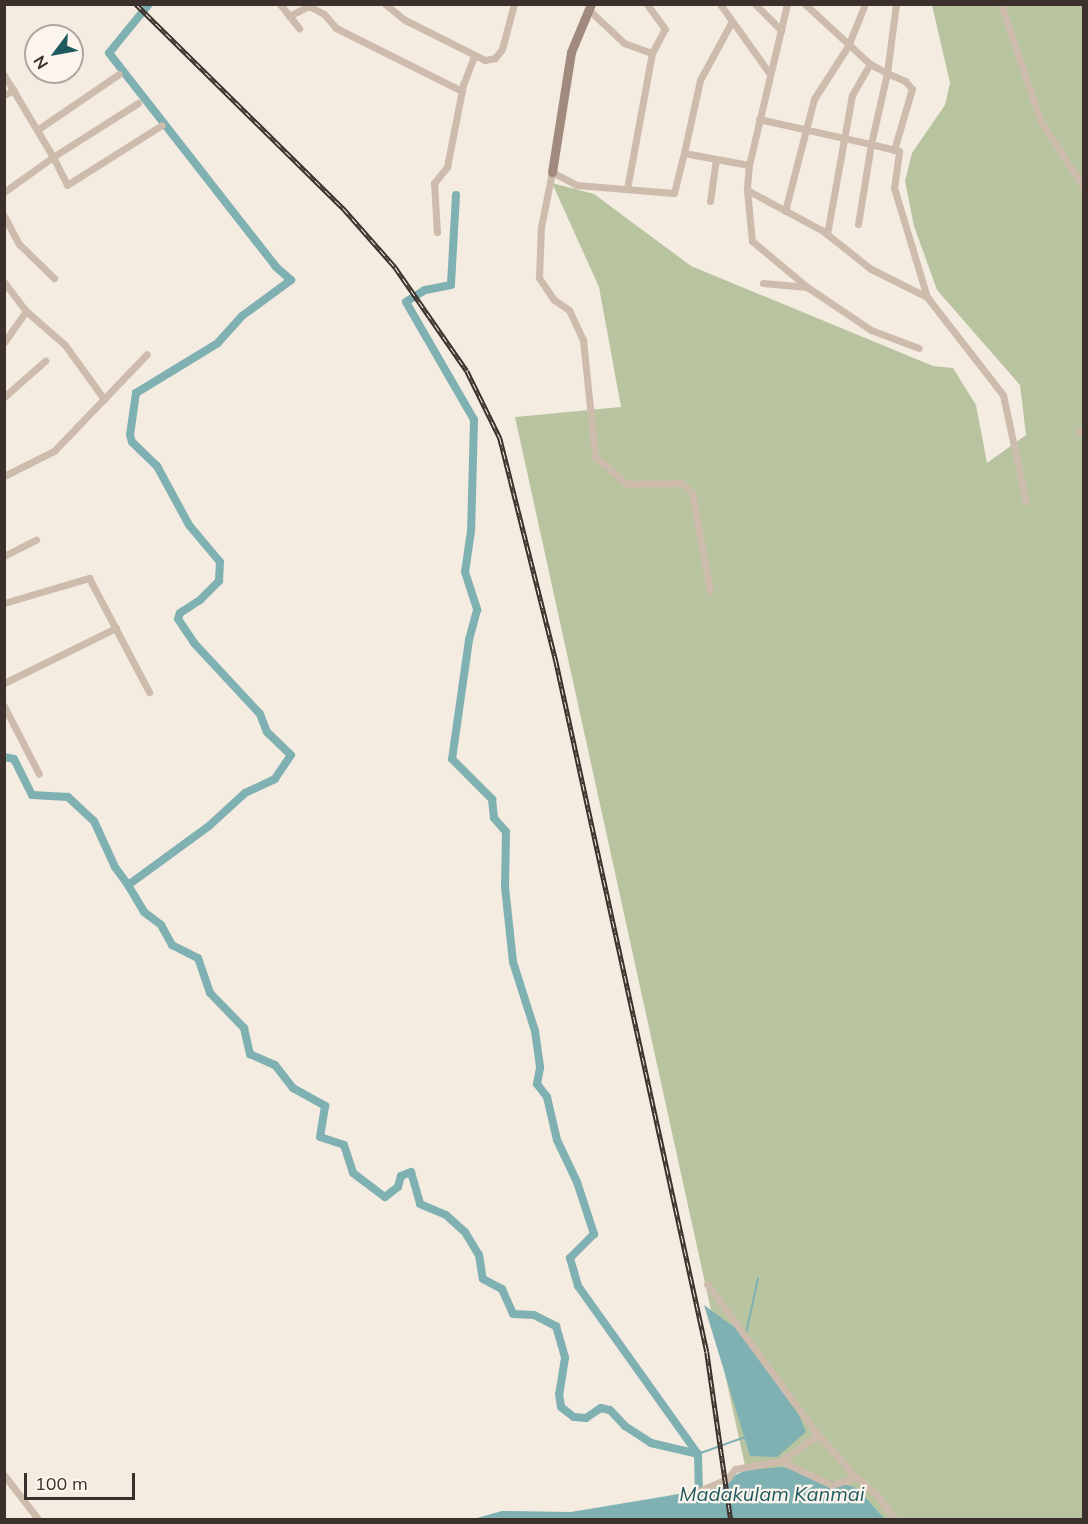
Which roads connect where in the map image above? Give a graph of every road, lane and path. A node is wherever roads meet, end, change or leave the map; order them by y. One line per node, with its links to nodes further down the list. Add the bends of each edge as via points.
1 (280, 4): 14 (street)
2 (385, 4): 20 (street, via 405,20)
3 (514, 4): 20 (street, via 502,49 495,58)
4 (647, 4): 19 (street, via 665,29)
5 (720, 4): 15 (street)
6 (755, 4): 17 (street)
7 (787, 4): 17 (street)
8 (806, 4): 18 (street)
9 (866, 4): 18 (street)
10 (896, 4): 22 (street)
11 (1001, 4): 43 (street, via 1041,122)
12 (308, 5): 14 (street); 27 (street, via 336,27)
13 (590, 7): 19 (street, via 624,43); 41 (street, via 571,52)
14 (289, 16): 16 (street)
15 (731, 23): 24 (street); 37 (street, via 700,80)
16 (299, 28)
17 (781, 30): 24 (street)
18 (848, 45): 21 (street); 33 (street, via 814,99)
19 (652, 53): 42 (street)
20 (474, 56): 27 (street)
21 (870, 64): 22 (street); 34 (street, via 852,94)
22 (887, 72): 35 (street); 36 (street, via 912,89)
23 (119, 74): 32 (street)
24 (770, 74): 30 (street)
25 (4, 75): 26 (street)
26 (14, 90): 28 (street); 32 (street)
27 (462, 91): 50 (street, via 447,167 433,188)
28 (4, 95)
29 (138, 103): 38 (street)
30 (759, 119): 33 (street); 40 (street)
31 (162, 125): 38 (street, via 67,184)
32 (37, 130): 38 (street)
33 (807, 132): 34 (street); 47 (street)
34 (842, 139): 35 (street); 51 (street)
35 (871, 144): 36 (street); 49 (street)
36 (894, 150): 56 (street, via 898,151 894,188)
37 (684, 153): 39 (street); 42 (street, via 674,193)
38 (53, 157): 45 (street)
39 (716, 159): 40 (street); 46 (street)
40 (749, 165): 44 (street)
41 (552, 172): 42 (street, via 576,186); 68 (street, via 541,227 539,278 554,300 568,310 583,340 595,456 626,484 682,483 692,493)
42 (627, 189)
43 (1083, 189)
44 (747, 190): 47 (street); 55 (street, via 752,241)
45 (4, 192)
46 (710, 201)
47 (785, 211): 51 (street)
48 (4, 216): 52 (street, via 19,243)
49 (858, 224)
50 (437, 232)
51 (827, 234): 56 (street, via 871,269)
52 (54, 278)
53 (4, 282): 57 (street)
54 (763, 283): 55 (street)
55 (807, 287): 59 (street, via 871,330)
56 (927, 297): 65 (street, via 1003,395)
57 (26, 311): 58 (street); 63 (street, via 65,345)
58 (4, 342)
59 (919, 348)
60 (147, 354): 63 (street)
61 (45, 361): 62 (street)
62 (4, 397)
63 (104, 399): 64 (street, via 54,451)
64 (4, 476)
65 (1026, 502)
66 (36, 540): 67 (street)
67 (4, 556)
68 (710, 591)
69 (4, 603): 70 (street, via 89,578)
70 (116, 628): 71 (street); 72 (street)
71 (4, 683)
72 (149, 692)
73 (4, 706): 74 (street)
74 (39, 774)
75 (707, 1284): 76 (street)
76 (818, 1435): 77 (street); 79 (street)
77 (781, 1461): 79 (street, via 832,1485); 80 (street, via 735,1469 727,1479)
78 (4, 1474): 81 (street)
79 (856, 1477): 82 (street, via 878,1496)
80 (699, 1491)
81 (38, 1519)
82 (895, 1520)

